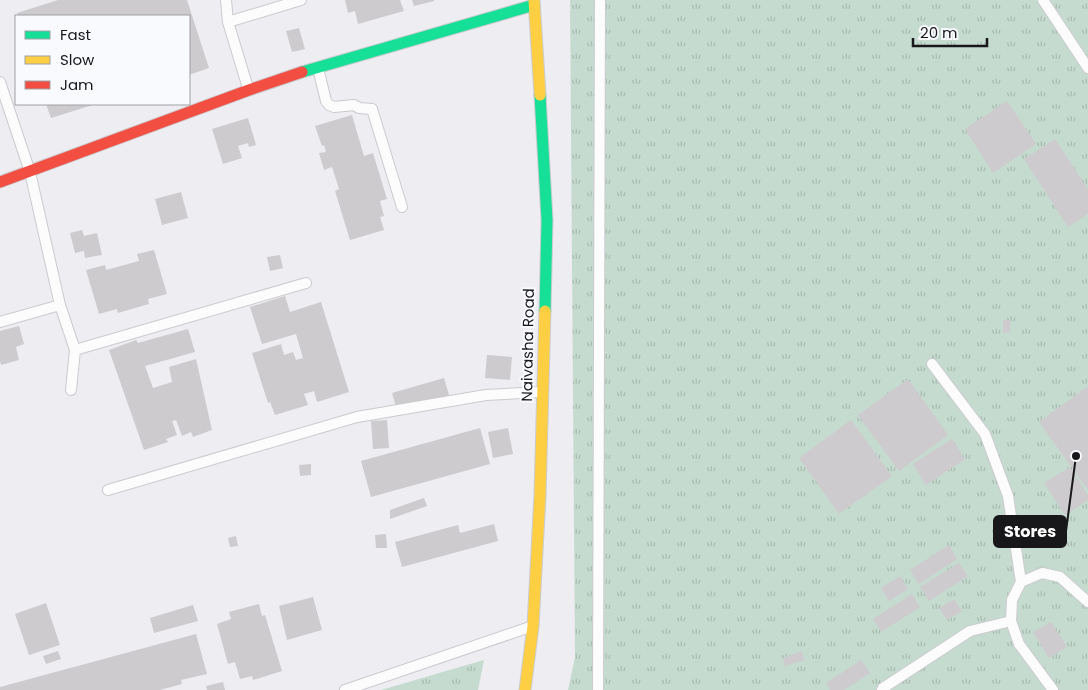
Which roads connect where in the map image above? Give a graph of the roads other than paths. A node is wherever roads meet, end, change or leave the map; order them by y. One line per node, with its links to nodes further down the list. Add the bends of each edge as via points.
1 (226, 0): 6 (lane)
2 (301, 0): 6 (lane)
3 (600, 0): 28 (lane)
4 (1043, 0): 8 (lane)
5 (534, 3): 7 (main road); 20 (main road, Naivasha Road, via 547,220)
6 (228, 22): 10 (lane)
7 (318, 67): 10 (main road); 13 (lane, via 329,105 372,109)
8 (1088, 68)
9 (0, 82): 11 (lane)
10 (249, 90): 11 (main road)
11 (30, 172): 12 (main road); 15 (lane)
12 (0, 182)
13 (402, 208)
14 (306, 283): 17 (lane)
15 (60, 306): 16 (lane); 17 (lane)
16 (0, 322)
17 (75, 350): 19 (lane)
18 (932, 364): 22 (lane, via 985,434 1008,496)
19 (71, 390)
20 (542, 392): 21 (lane, via 486,395 357,417); 25 (main road, Naivasha Road)
21 (108, 490)
22 (1021, 582): 23 (lane, via 1042,573 1060,576); 24 (lane, via 1012,600)
23 (1088, 602)
24 (1010, 620): 29 (lane, via 970,631); 30 (lane, via 1019,644)
25 (533, 626): 26 (lane); 27 (main road, Naivasha Road)
26 (345, 690)
27 (525, 690)
28 (598, 690)
29 (882, 690)
30 (1053, 690)

